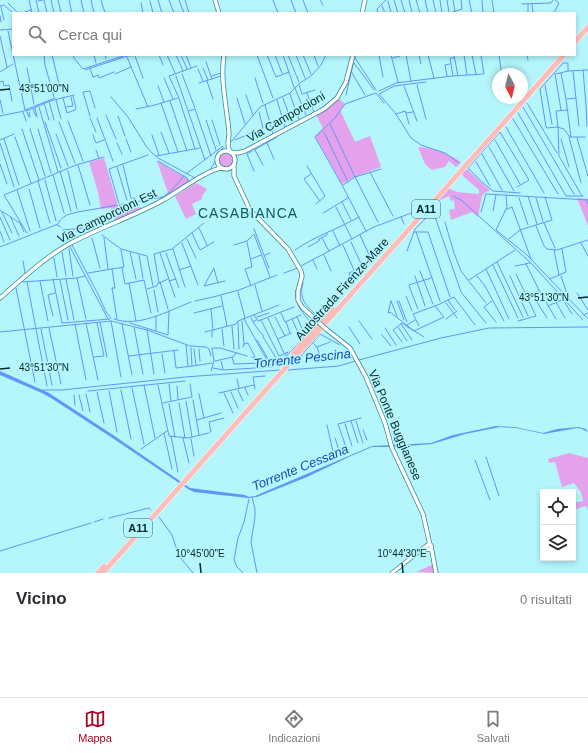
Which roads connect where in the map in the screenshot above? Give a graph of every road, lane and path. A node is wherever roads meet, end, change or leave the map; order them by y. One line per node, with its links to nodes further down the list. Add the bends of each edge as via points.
1 (215, 0): 3 (main road)
2 (365, 0): 4 (main road)
3 (219, 12)
4 (362, 12)
5 (588, 23): 7 (highway)
6 (588, 28): 8 (highway)
7 (576, 37)
8 (576, 41)
9 (224, 56): 15 (main road, via 222,82)
10 (353, 56): 17 (main road, Via Camporcioni, via 346,82 337,98 324,109)
11 (559, 56): 13 (highway, Autostrada Firenze-Mare / A11)
12 (563, 56): 25 (highway, Autostrada Firenze-Mare / A11)
13 (528, 91)
14 (517, 104): 25 (highway, Autostrada Firenze-Mare / A11)
15 (228, 142): 16 (main road); 18 (main road)
16 (222, 151): 18 (main road); 19 (main road)
17 (245, 151): 18 (main road); 20 (main road)
18 (230, 152): 20 (main road, via 235,157)
19 (216, 161): 21 (main road); 22 (main road)
20 (234, 164): 21 (main road); 23 (main road)
21 (223, 169): 22 (main road, Via Camporcioni Est); 23 (main road)
22 (208, 173): 24 (main road, Via Camporcioni Est, via 143,211 70,244 34,269)
23 (234, 176): 27 (main road, Via Ponte Buggianese, bridge, via 251,212 282,242 302,273 298,291 298,300 302,307 350,348 366,376 385,423 391,446 422,513 429,538)
24 (0, 298)
25 (288, 362): 26 (highway, Autostrada Firenze-Mare / A11)
26 (181, 483): 28 (highway, Autostrada Firenze-Mare / A11); 29 (highway, Autostrada Firenze-Mare / A11)
27 (428, 546): 30 (street); 31 (main road)
28 (98, 573)
29 (103, 573)
30 (392, 573)
31 (436, 573)

